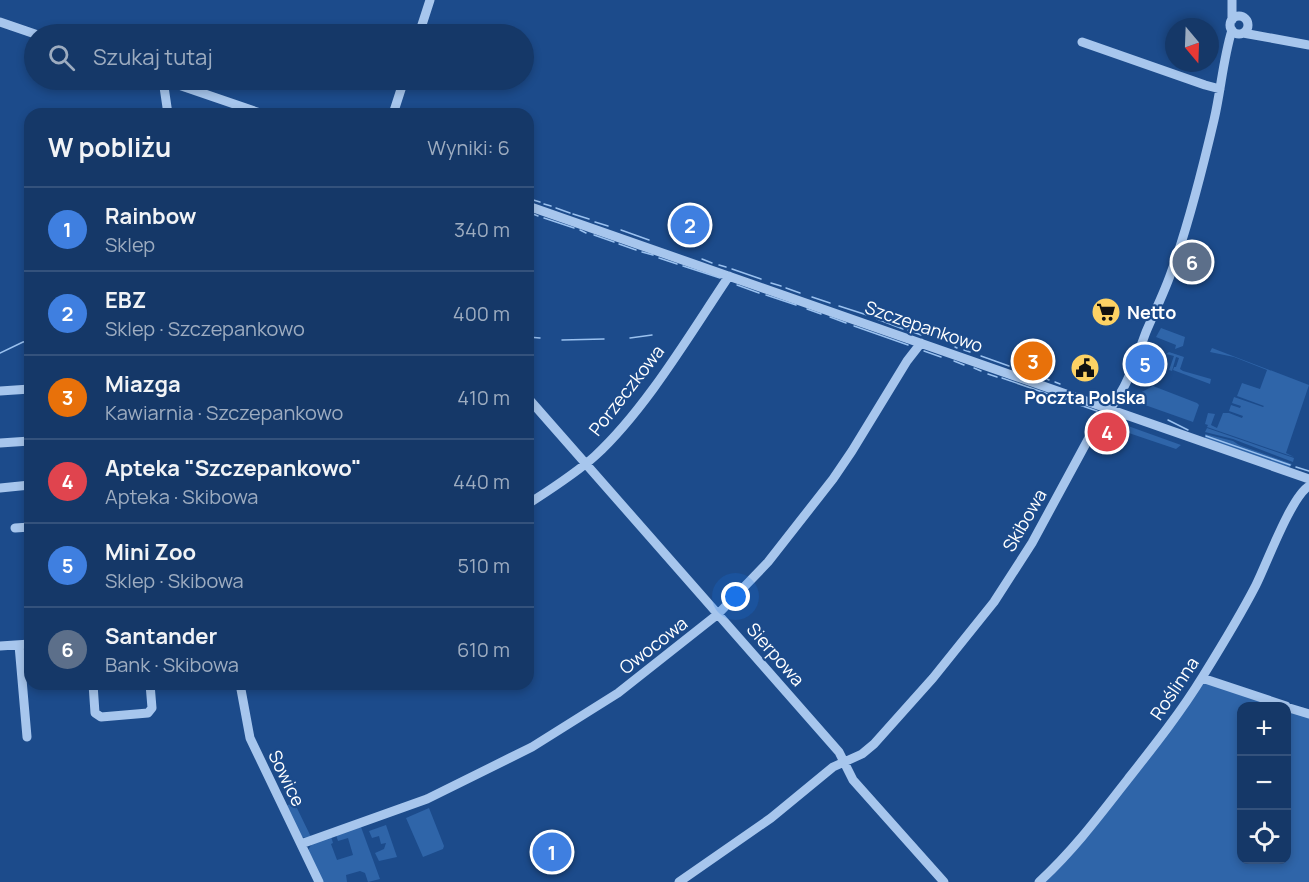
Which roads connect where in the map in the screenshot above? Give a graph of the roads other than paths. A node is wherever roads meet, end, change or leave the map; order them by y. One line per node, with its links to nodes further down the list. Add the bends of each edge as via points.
1 (430, 0): 4 (street)
2 (1233, 0): 5 (street); 5 (street, Skibowa, via 1230,25)
3 (0, 22): 6 (street)
4 (422, 24)
5 (1241, 28): 8 (street); 9 (street, Skibowa, via 1226,50)
6 (24, 30)
7 (1082, 42): 9 (street)
8 (1309, 45)
9 (1220, 89): 22 (street, Skibowa, via 1201,173 1172,271)
10 (165, 90): 13 (street)
11 (193, 90): 14 (street)
12 (401, 90): 15 (street)
13 (167, 108)
14 (246, 108)
15 (395, 108)
16 (534, 208): 17 (street, Szczepankowo)
17 (729, 276): 18 (street, Szczepankowo); 25 (street, Porzeczkowa, via 639,405)
18 (921, 343): 22 (street, Szczepankowo); 33 (street, Owocowa, via 833,479 768,562)
19 (24, 389): 20 (street)
20 (0, 391)
21 (534, 405): 25 (street, Sierpowa)
22 (1112, 409): 26 (street, Szczepankowo); 45 (street, Skibowa, via 1097,423 1032,543 983,616 874,744)
23 (24, 441): 24 (street)
24 (0, 443)
25 (585, 464): 30 (street, Porzeczkowa); 33 (street, Sierpowa)
26 (1306, 478): 29 (street, Roślinna)
27 (24, 486): 28 (street)
28 (0, 488)
29 (1306, 488): 37 (street, Roślinna)
30 (534, 500)
31 (24, 527): 32 (street)
32 (15, 528)
33 (718, 615): 45 (street, Sierpowa); 46 (street, Owocowa, via 618,693 514,757 404,808)
34 (20, 645): 35 (street); 36 (street); 44 (street)
35 (24, 645)
36 (0, 646)
37 (1202, 678): 41 (street); 50 (street, Roślinna, via 1097,820)
38 (94, 690): 39 (street, via 96,713 101,717 148,713 152,708)
39 (150, 690)
40 (241, 690): 46 (street, Sowice, via 250,738)
41 (1272, 702)
42 (1291, 709): 43 (street)
43 (1309, 714)
44 (27, 737)
45 (844, 761): 48 (street, Skibowa); 49 (street, Sierpowa, via 853,780)
46 (301, 844): 47 (street, Sowice)
47 (319, 882)
48 (679, 882)
49 (944, 882)
50 (1039, 882)

